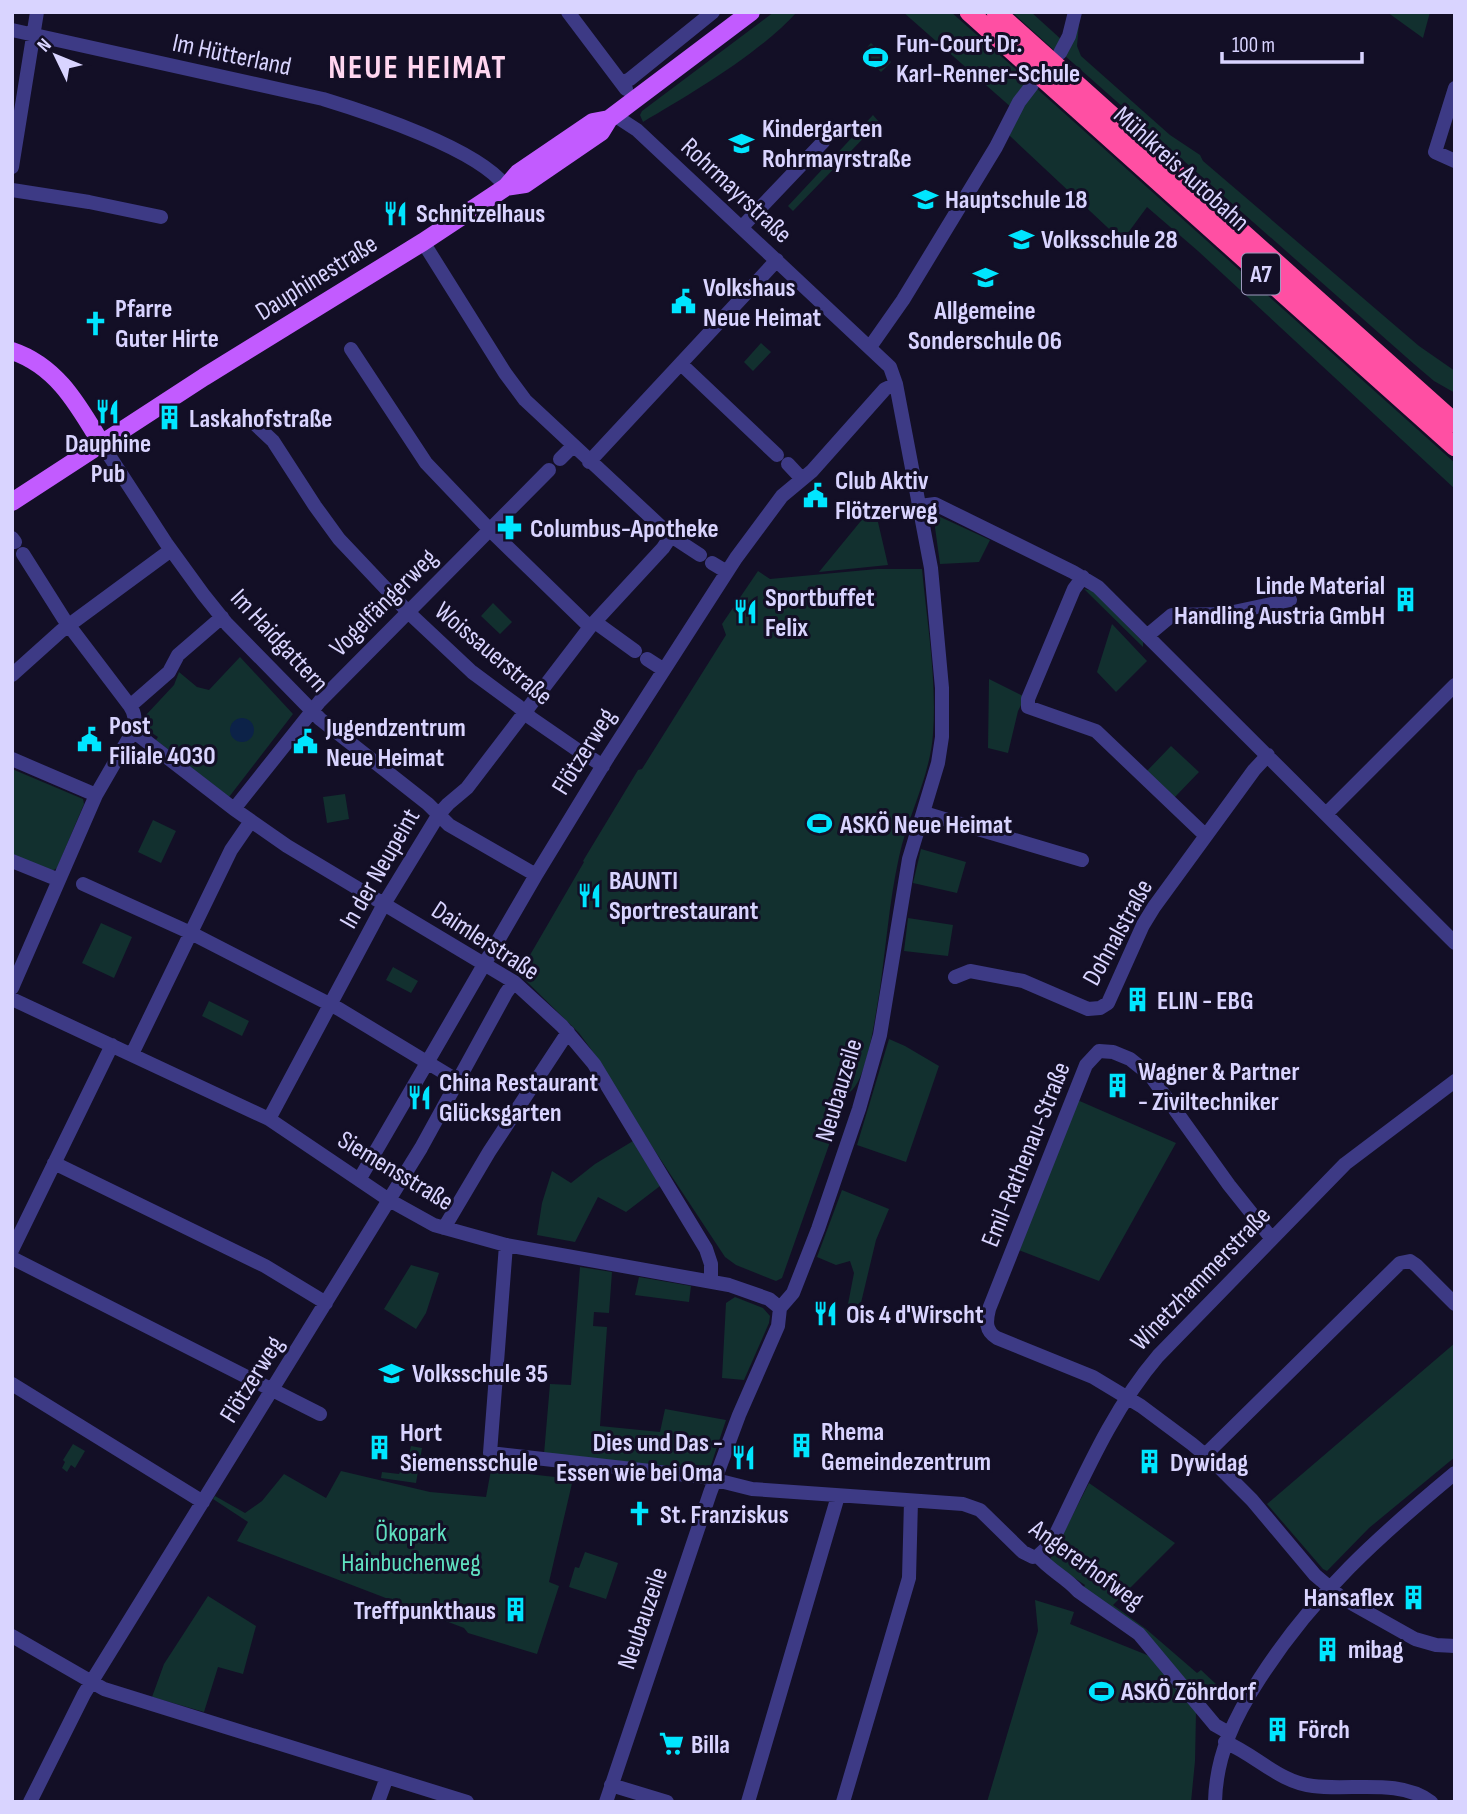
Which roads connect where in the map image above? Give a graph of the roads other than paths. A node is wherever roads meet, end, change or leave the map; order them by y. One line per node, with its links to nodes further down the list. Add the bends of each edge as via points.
1 (37, 12): 9 (street)
2 (568, 12): 11 (street)
3 (713, 12): 11 (street)
4 (751, 12): 14 (main road, Dauphinestraße)
5 (969, 12): 37 (highway, Mühlkreis Autobahn / A7)
6 (996, 12): 31 (highway, Mühlkreis Autobahn / A7)
7 (1075, 12): 10 (street)
8 (12, 30): 9 (street, Im Hütterland)
9 (33, 34): 18 (street); 19 (street, Im Hütterland, via 361,111 454,150 493,173)
10 (1060, 53)
11 (622, 83): 14 (street)
12 (1032, 85): 25 (street, via 903,300)
13 (1455, 88): 17 (street, via 1436,152)
14 (634, 100): 15 (main road, Dauphinestraße)
15 (612, 117): 19 (main road, Dauphinestraße, via 593,122 518,173); 22 (street, Rohrmayrstraße, via 637,130)
16 (823, 142): 22 (street)
17 (1455, 161)
18 (12, 167)
19 (506, 187): 23 (main road, Dauphinestraße)
20 (12, 190): 21 (street)
21 (161, 216)
22 (742, 227): 24 (street, Rohrmayrstraße)
23 (423, 242): 35 (main road, Dauphinestraße); 36 (street, via 505,373 525,400)
24 (777, 260): 25 (street, Rohrmayrstraße); 29 (street)
25 (870, 346): 28 (street, Rohrmayrstraße)
26 (351, 349): 42 (street, via 426,463)
27 (12, 351): 35 (main road, via 39,363 55,377)
28 (885, 361): 30 (street, Neubauzeile)
29 (681, 364): 38 (street); 39 (street)
30 (896, 384): 39 (street, Flötzerweg, via 885,389); 41 (street, Neubauzeile)
31 (1412, 385): 32 (highway); 33 (highway, Mühlkreis Autobahn / A7)
32 (1455, 407)
33 (1455, 423)
34 (256, 425): 49 (street, Woissauerstraße, via 273,441 339,539)
35 (101, 443): 40 (main road, Dauphinestraße); 45 (street, Im Haidgattern)
36 (573, 446): 38 (street); 42 (street, Vogelfängerweg)
37 (1455, 447)
38 (589, 461): 43 (street)
39 (802, 479): 46 (street, Flötzerweg, via 782,496)
40 (12, 502)
41 (920, 506): 47 (street, via 935,504); 66 (street, Neubauzeile, via 940,649 943,714 939,759)
42 (490, 530): 49 (street, Vogelfängerweg); 51 (street)
43 (671, 536): 46 (street); 51 (street, In der Neupeint)
44 (16, 545): 52 (street)
45 (171, 550): 50 (street, Im Haidgattern); 52 (street)
46 (727, 572): 54 (street, Flötzerweg)
47 (1083, 577): 53 (street, via 1110,596); 70 (street, via 1074,589 1028,706 1096,731)
48 (1290, 600): 53 (street, via 1224,614 1172,615)
49 (408, 612): 58 (street, Vogelfängerweg); 59 (street, Woissauerstraße, via 463,665)
50 (222, 617): 57 (street); 58 (street, Im Haidgattern)
51 (593, 624): 54 (street); 59 (street, In der Neupeint)
52 (69, 625): 55 (street); 57 (street)
53 (1148, 635): 61 (street)
54 (664, 670): 63 (street, Flötzerweg)
55 (12, 676)
56 (1455, 685): 68 (street)
57 (130, 706): 60 (street, via 135,713)
58 (312, 711): 65 (street, Vogelfängerweg); 67 (street, Im Haidgattern)
59 (524, 712): 63 (street, Woissauerstraße); 67 (street, In der Neupeint, via 467,788)
60 (133, 731): 64 (street); 65 (street, Daimlerstraße)
61 (1268, 755): 68 (street); 70 (street, Dohnalstraße)
62 (12, 759): 64 (street)
63 (603, 766): 73 (street, Flötzerweg)
64 (96, 795): 74 (street)
65 (234, 809): 69 (street, Daimlerstraße)
66 (924, 813): 71 (street); 102 (street, Neubauzeile, via 908,868 872,1067 818,1229 793,1293)
67 (439, 814): 73 (street, Im Haidgattern); 75 (street, In der Neupeint)
68 (1326, 814): 77 (street)
69 (251, 821): 75 (street, Daimlerstraße); 76 (street, via 231,850)
70 (1206, 836): 79 (street, Dohnalstraße, via 1143,925 1116,990 1100,1008 1087,1009 1009,977 970,971)
71 (1082, 860)
72 (12, 861): 74 (street)
73 (536, 875): 78 (street, Flötzerweg)
74 (69, 879): 76 (street); 81 (street)
75 (384, 904): 78 (street, Daimlerstraße); 83 (street, In der Neupeint)
76 (191, 933): 83 (street); 86 (street)
77 (1455, 943)
78 (485, 963): 80 (street, Daimlerstraße); 87 (street, Flötzerweg)
79 (955, 977)
80 (514, 982): 84 (street, Daimlerstraße); 88 (street, Flötzerweg)
81 (12, 988)
82 (12, 999): 85 (street, Siemensstraße)
83 (331, 1004): 87 (street); 90 (street, In der Neupeint)
84 (568, 1032): 94 (street); 99 (street, Daimlerstraße, via 706,1250)
85 (112, 1045): 86 (street, Siemensstraße); 91 (street)
86 (132, 1054): 90 (street, Siemensstraße)
87 (427, 1063): 88 (street); 92 (street, Flötzerweg)
88 (457, 1081): 93 (street, Flötzerweg)
89 (1455, 1081): 95 (street, Winetzhammerstraße, via 1345,1164)
90 (269, 1119): 92 (street, Siemensstraße)
91 (54, 1163): 97 (street); 100 (street, via 265,1266)
92 (359, 1180): 93 (street, Siemensstraße)
93 (389, 1200): 94 (street, Siemensstraße); 100 (street, Flötzerweg)
94 (444, 1228): 96 (street, Siemensstraße)
95 (1272, 1238): 105 (street, Winetzhammerstraße, via 1158,1356); 105 (street, Emil-Rathenau-Straße, via 1150,1075 1113,1052 1099,1051 1090,1059 989,1309 987,1324 997,1338 1073,1367)
96 (506, 1245): 99 (street, Siemensstraße); 109 (street, Angererhofweg, via 490,1453)
97 (12, 1250)
98 (12, 1258): 104 (street)
99 (711, 1281): 102 (street, Siemensstraße)
100 (326, 1303): 104 (street, Flötzerweg)
101 (1455, 1304): 107 (street, via 1416,1265 1405,1261)
102 (780, 1307): 109 (street, Neubauzeile, via 778,1326)
103 (12, 1384): 112 (street)
104 (273, 1390): 106 (street); 112 (street, Flötzerweg)
105 (1126, 1397): 107 (street); 113 (street, Winetzhammerstraße, via 1051,1544)
106 (320, 1414)
107 (1205, 1455): 114 (street, via 1252,1500)
108 (1455, 1473): 114 (street, via 1374,1541)
109 (715, 1480): 110 (street, Angererhofweg, via 752,1489); 120 (street, Neubauzeile)
110 (838, 1496): 111 (street, Angererhofweg); 126 (street)
111 (911, 1501): 113 (street, Angererhofweg, via 971,1506 1023,1552); 127 (street, via 909,1578)
112 (203, 1502): 117 (street, Flötzerweg)
113 (1038, 1556): 118 (street, Angererhofweg, via 1139,1634)
114 (1329, 1588): 116 (street, via 1415,1639); 118 (street, via 1272,1660)
115 (12, 1636): 117 (street)
116 (1455, 1646)
117 (91, 1682): 119 (street); 121 (street, Flötzerweg)
118 (1227, 1738): 128 (street); 129 (street, Angererhofweg, via 1270,1769 1300,1783 1393,1789)
119 (387, 1777): 122 (street); 123 (street)
120 (611, 1785): 124 (street, Neubauzeile); 125 (street)
121 (30, 1802)
122 (378, 1802)
123 (467, 1802)
124 (606, 1802)
125 (667, 1802)
126 (748, 1802)
127 (843, 1802)
128 (1215, 1802)
129 (1431, 1802)

